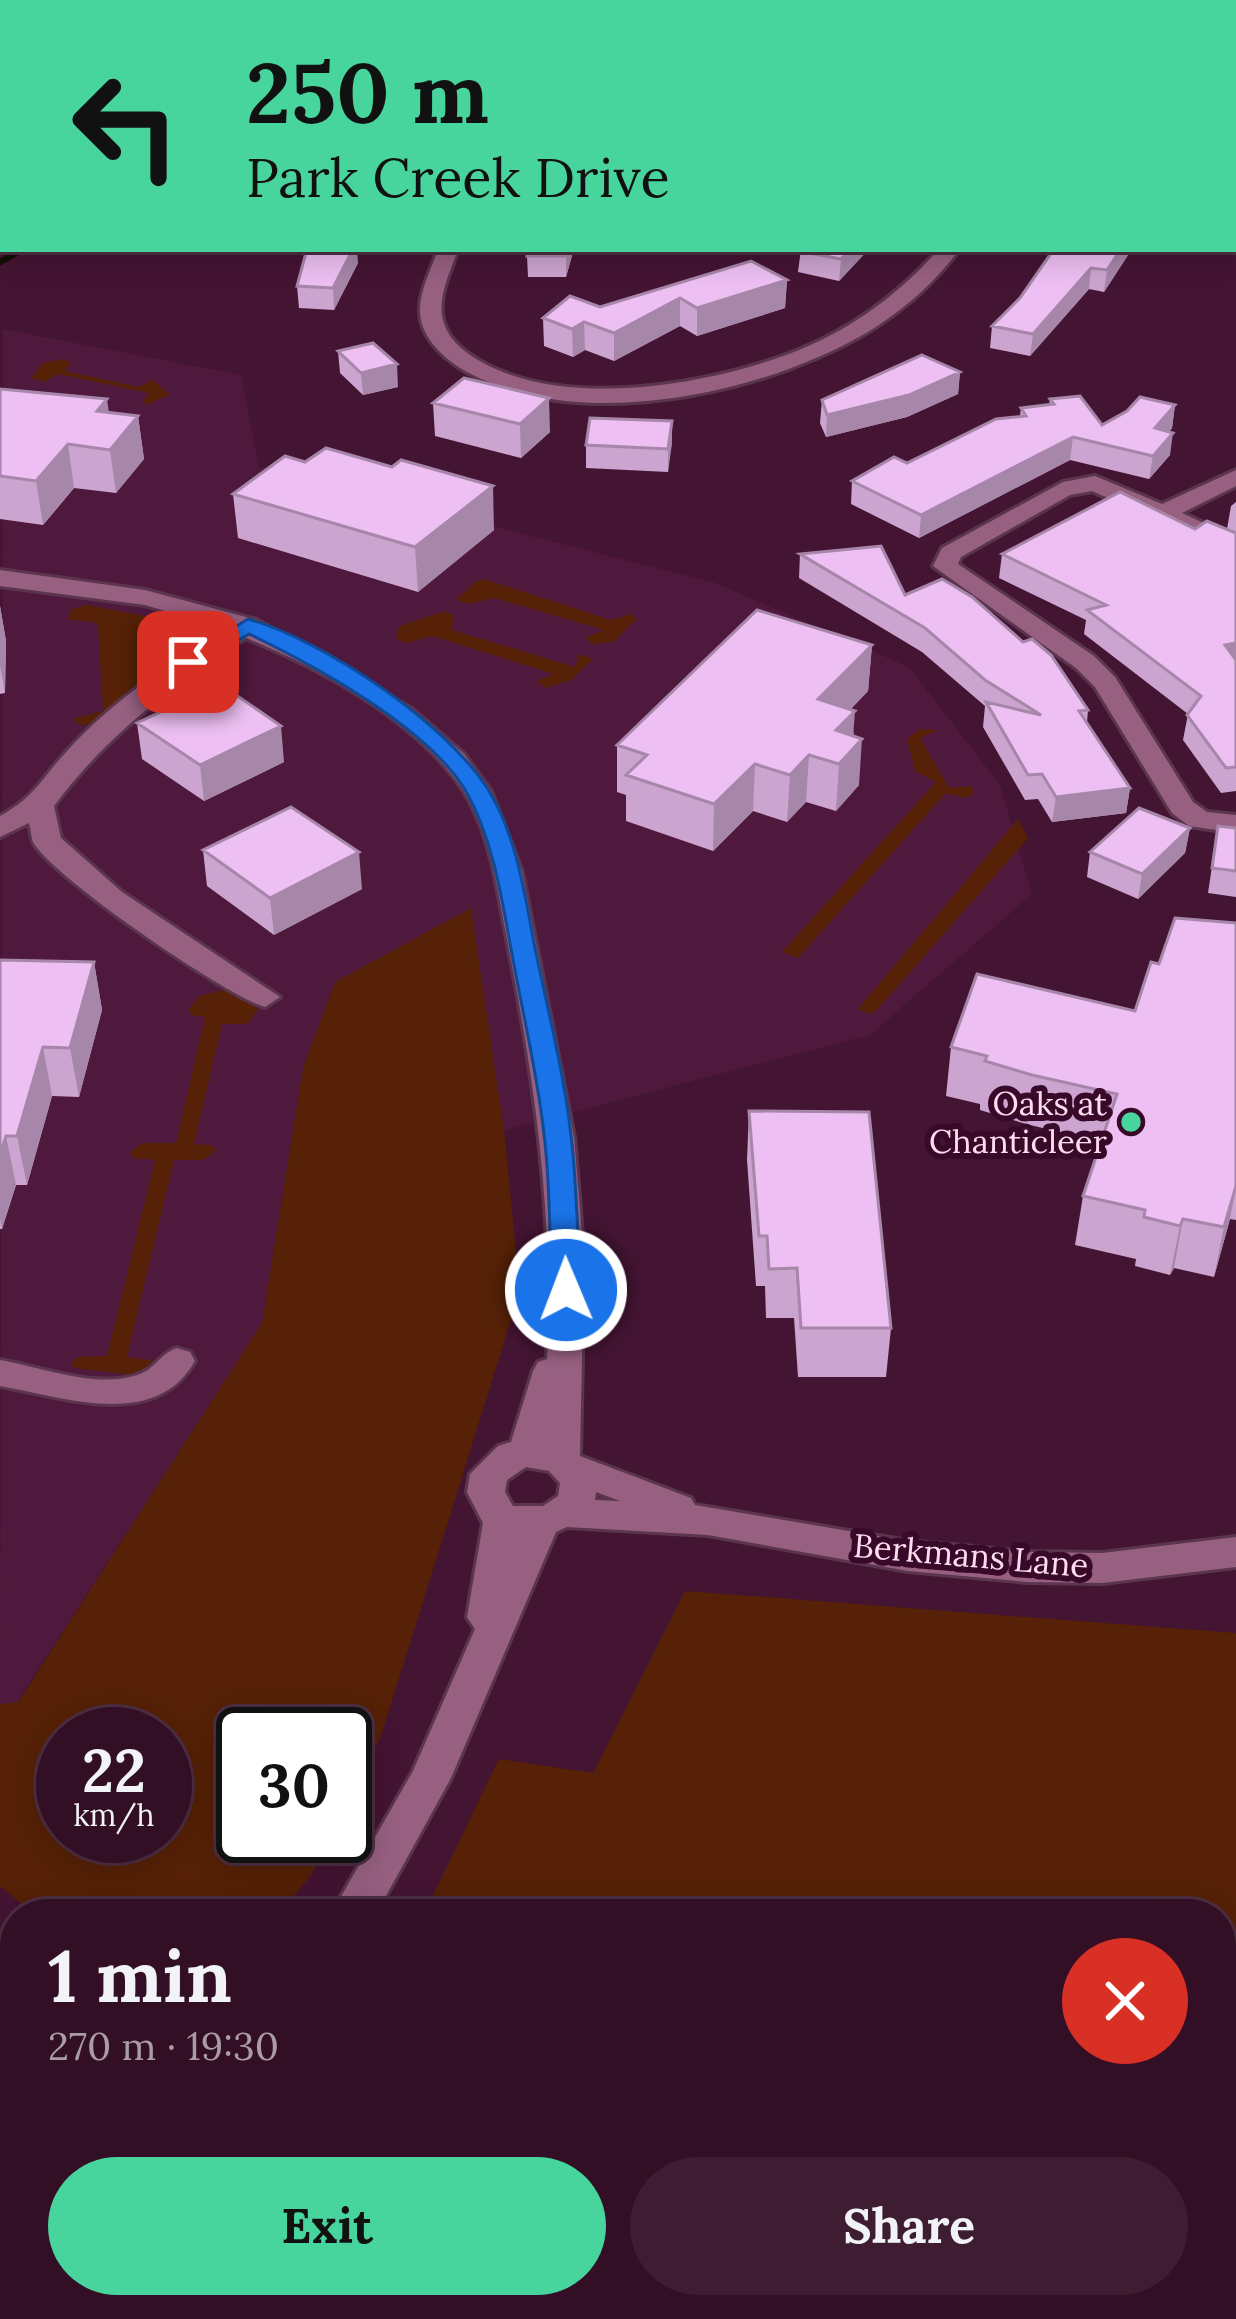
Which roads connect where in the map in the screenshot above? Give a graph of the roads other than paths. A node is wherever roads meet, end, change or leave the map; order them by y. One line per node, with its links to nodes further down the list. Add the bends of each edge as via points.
1 (447, 252): 2 (street, via 430,313 459,358 548,392 614,395 723,381 853,334 904,303)
2 (947, 252)
3 (1236, 477): 4 (street)
4 (1164, 513): 5 (street); 9 (street, via 1095,483 1064,489 951,554 945,566 1106,683 1182,807 1199,820)
5 (1236, 547)
6 (0, 578): 7 (street, via 170,601)
7 (248, 625): 8 (street, via 100,733); 14 (street, via 313,656 428,736 467,776 489,814 507,868 560,1151 566,1323)
8 (40, 806): 10 (street); 11 (street, via 46,841 112,898)
9 (1236, 824)
10 (0, 828)
11 (266, 997)
12 (177, 1360): 13 (street, via 170,1376 131,1392)
13 (0, 1373)
14 (553, 1460): 15 (street, via 580,1491); 15 (street, via 499,1464 484,1486 492,1509); 16 (street, Berkmans Lane)
15 (536, 1518): 16 (street, Berkmans Lane); 18 (street, via 478,1674)
16 (708, 1520): 17 (street, Berkmans Lane, via 1028,1568)
17 (1236, 1552)
18 (362, 1899)

